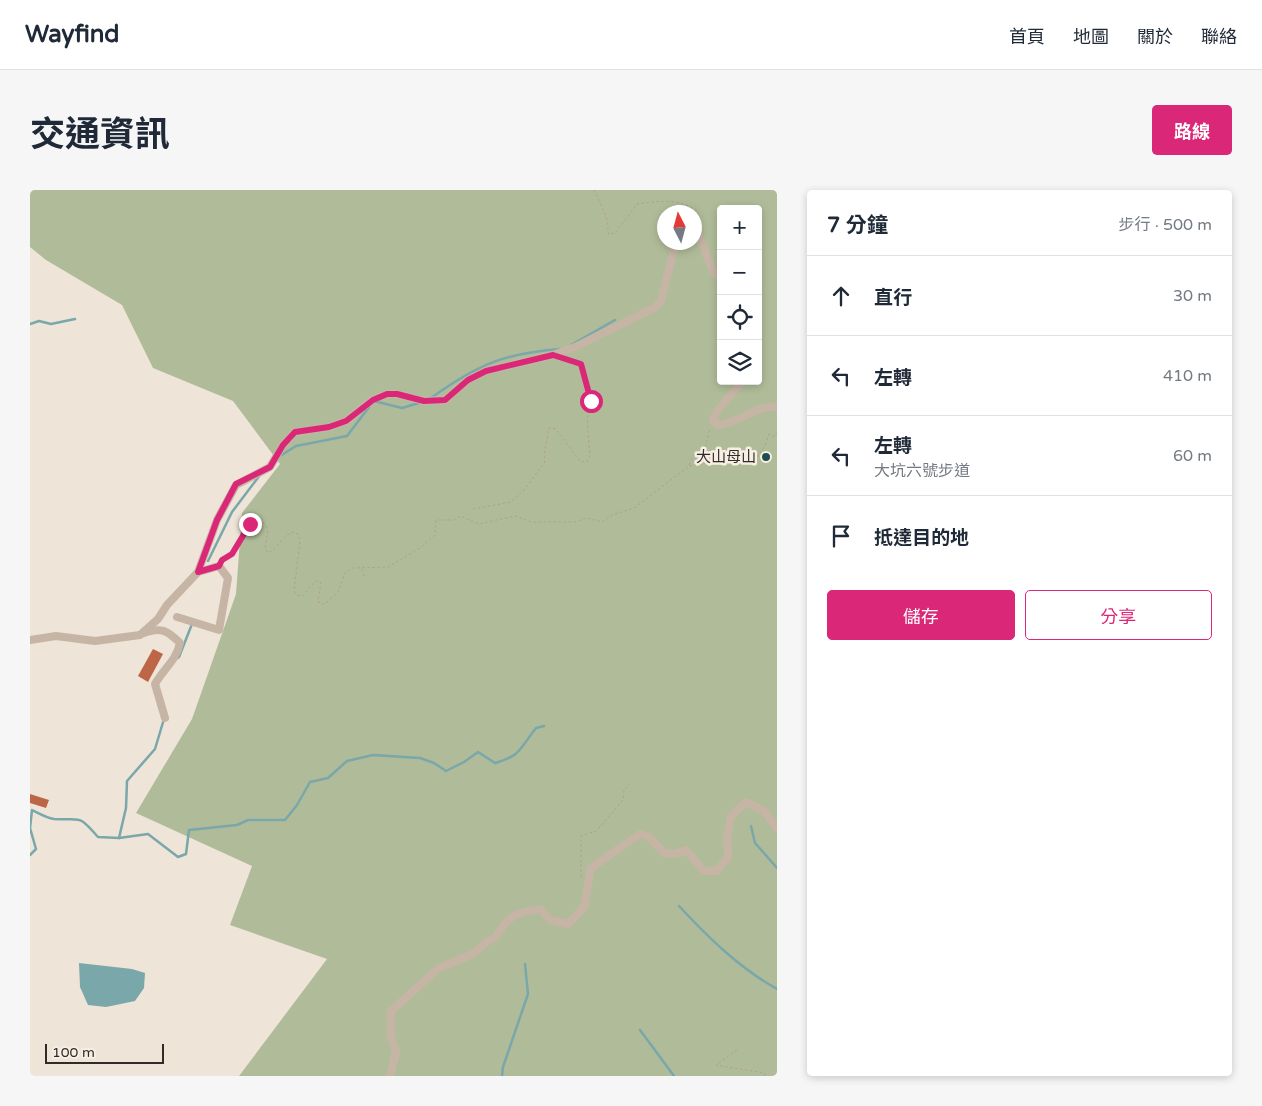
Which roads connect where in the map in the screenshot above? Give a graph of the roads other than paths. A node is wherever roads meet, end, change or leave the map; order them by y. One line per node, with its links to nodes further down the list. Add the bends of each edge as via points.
1 (702, 246): 3 (lane)
2 (674, 250): 6 (lane, via 661,301 654,308 575,347 486,371 468,380 445,400 424,401 387,394 373,400 346,421 295,432 270,467 236,484 217,520)
3 (717, 275)
4 (740, 385): 5 (lane, via 717,411 713,420 718,425 729,424 765,406)
5 (777, 407)
6 (198, 572): 7 (lane, via 219,566 228,578 219,630); 8 (lane)
7 (177, 617)
8 (140, 635): 9 (lane, via 96,640 56,636); 10 (lane, via 158,628 169,631 180,643 177,657 163,670 155,684)
9 (30, 640)
10 (165, 718)
11 (777, 828): 12 (lane, via 764,811 746,802 731,816 728,857 717,871 704,872 686,850 676,854 664,853 649,837 640,834 591,868 584,907 568,924 551,920 540,909 518,912 502,926 496,937 471,955 439,968 391,1011 389,1021 396,1052)
12 (390, 1076)

